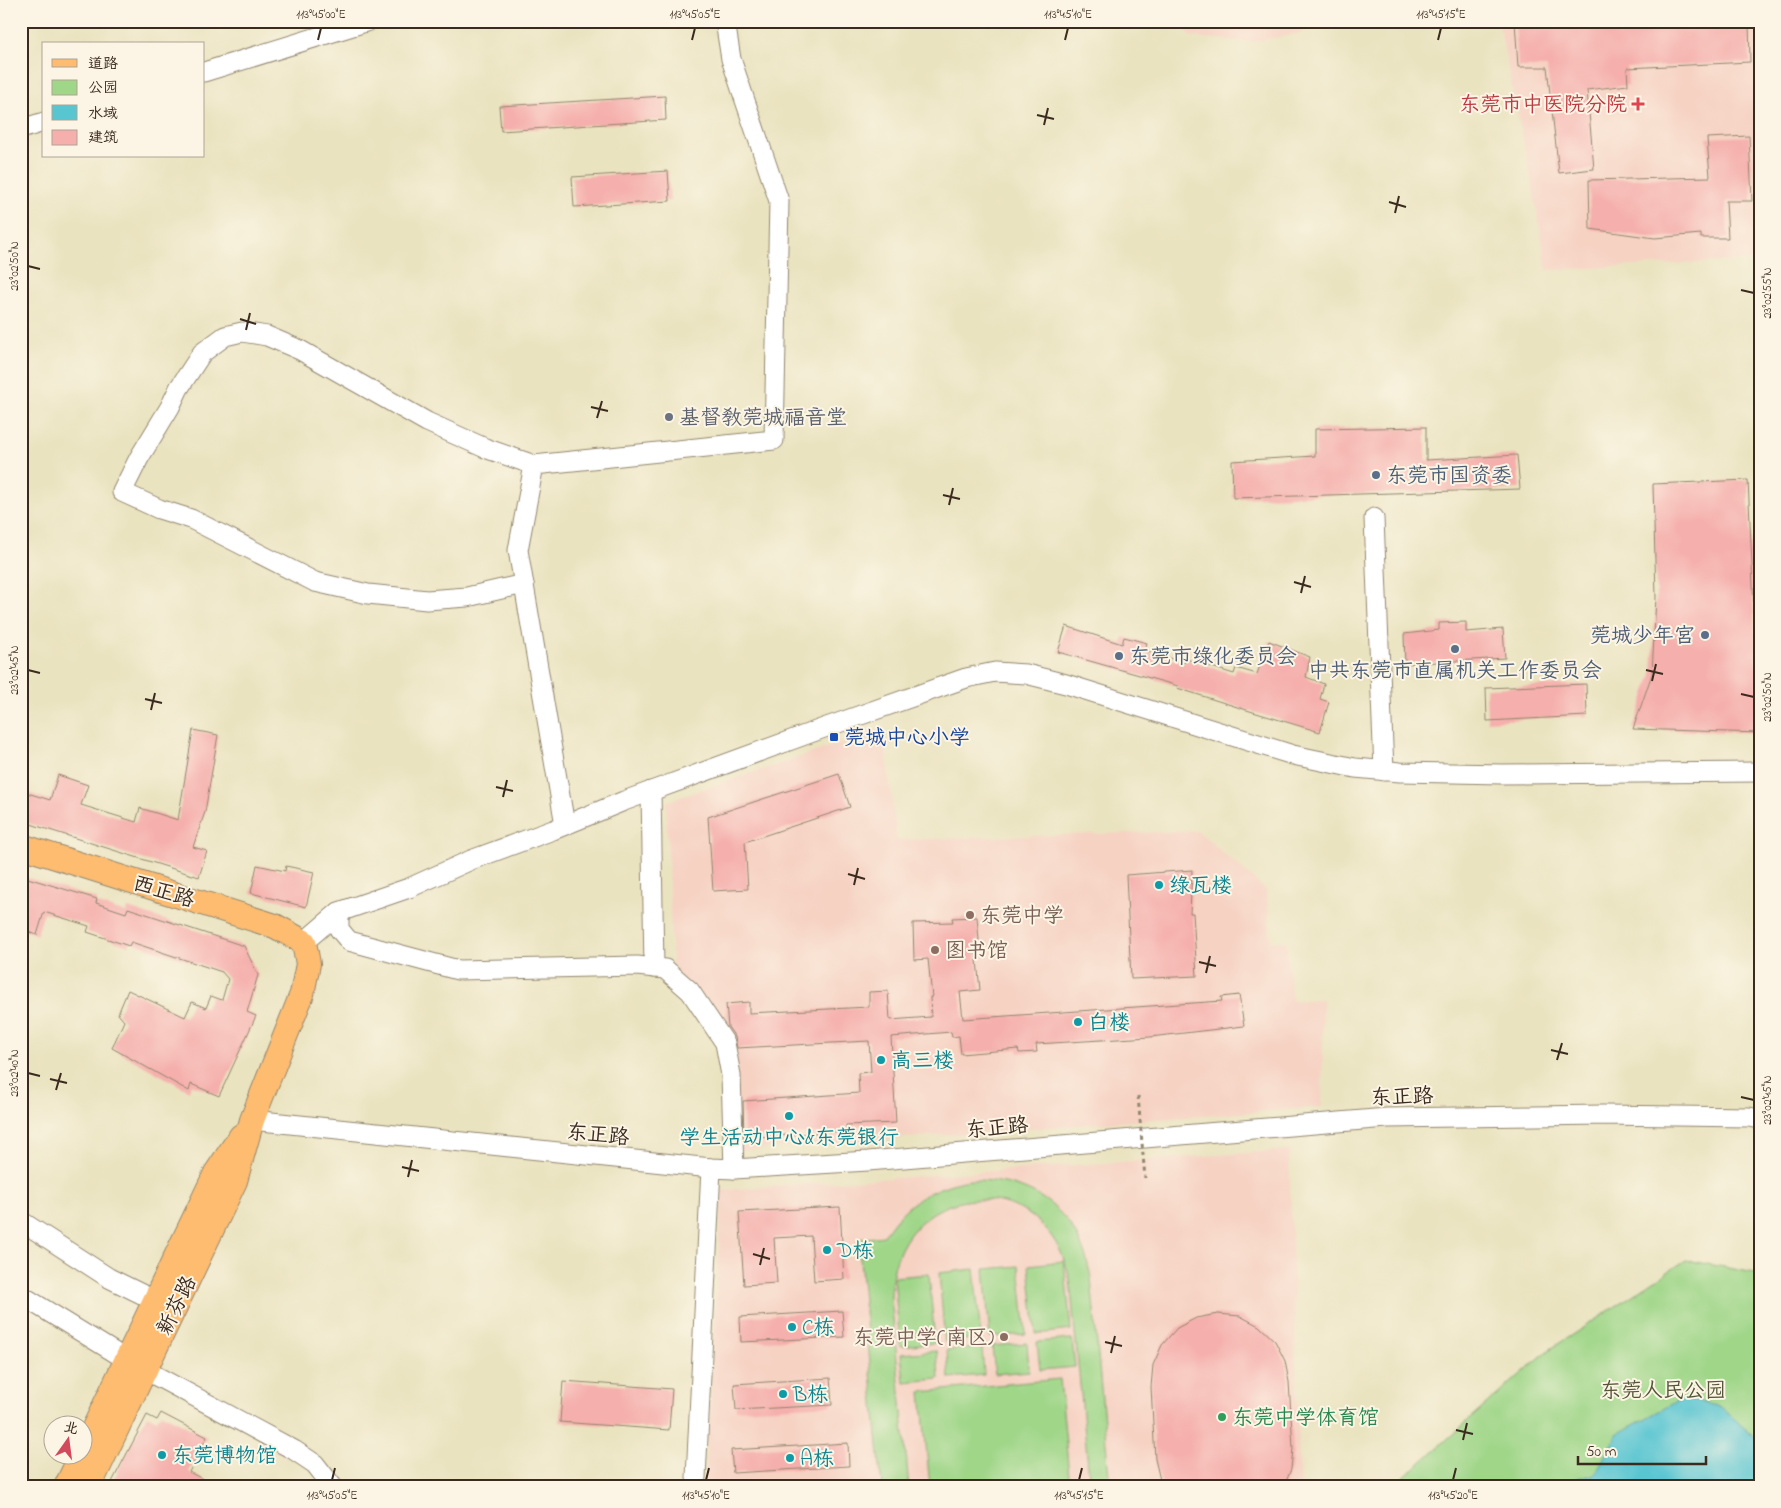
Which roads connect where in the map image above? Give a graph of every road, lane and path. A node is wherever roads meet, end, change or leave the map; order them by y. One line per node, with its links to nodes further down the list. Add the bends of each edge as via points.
1 (369, 21): 3 (street)
2 (726, 21): 6 (street, via 731,59 779,200 774,440)
3 (205, 72)
4 (42, 123): 5 (street)
5 (21, 128)
6 (534, 465): 8 (street, via 518,550); 8 (street, via 427,422 300,350 267,336 242,332 225,336 202,353 122,492 191,519 315,582 368,594 427,600 467,597)
7 (1374, 518): 9 (street)
8 (524, 584): 12 (street)
9 (1384, 771): 10 (street, via 1502,774); 11 (street, via 1292,755 1066,684 1026,674 995,672 966,678)
10 (1760, 772)
11 (651, 791): 12 (street); 16 (street)
12 (565, 825): 14 (street, via 471,860 409,888)
13 (21, 846): 15 (main road, 西正路, via 275,926)
14 (339, 912): 15 (street); 16 (street, via 339,929 349,941 458,970)
15 (304, 942): 19 (main road, 新芬路, via 308,964 302,994)
16 (654, 968): 21 (street, via 665,969 690,991 725,1043 731,1076)
17 (1138, 1096): 22 (path, bridge)
18 (1757, 1114): 21 (street, 东正路, via 1386,1118)
19 (252, 1120): 20 (street, 东正路); 25 (main road, 新芬路, via 235,1181)
20 (711, 1168): 21 (street, 东正路); 29 (street)
21 (734, 1169)
22 (1145, 1178)
23 (21, 1221): 25 (street, via 109,1278)
24 (21, 1294): 26 (street)
25 (165, 1305): 26 (main road, 新芬路)
26 (136, 1365): 27 (main road, 新芬路); 31 (main road, 新芬路); 32 (street, via 294,1450 314,1464)
27 (92, 1438)
28 (76, 1466): 30 (main road, 新芬路)
29 (696, 1478)
30 (66, 1487)
31 (89, 1487)
32 (333, 1487)

